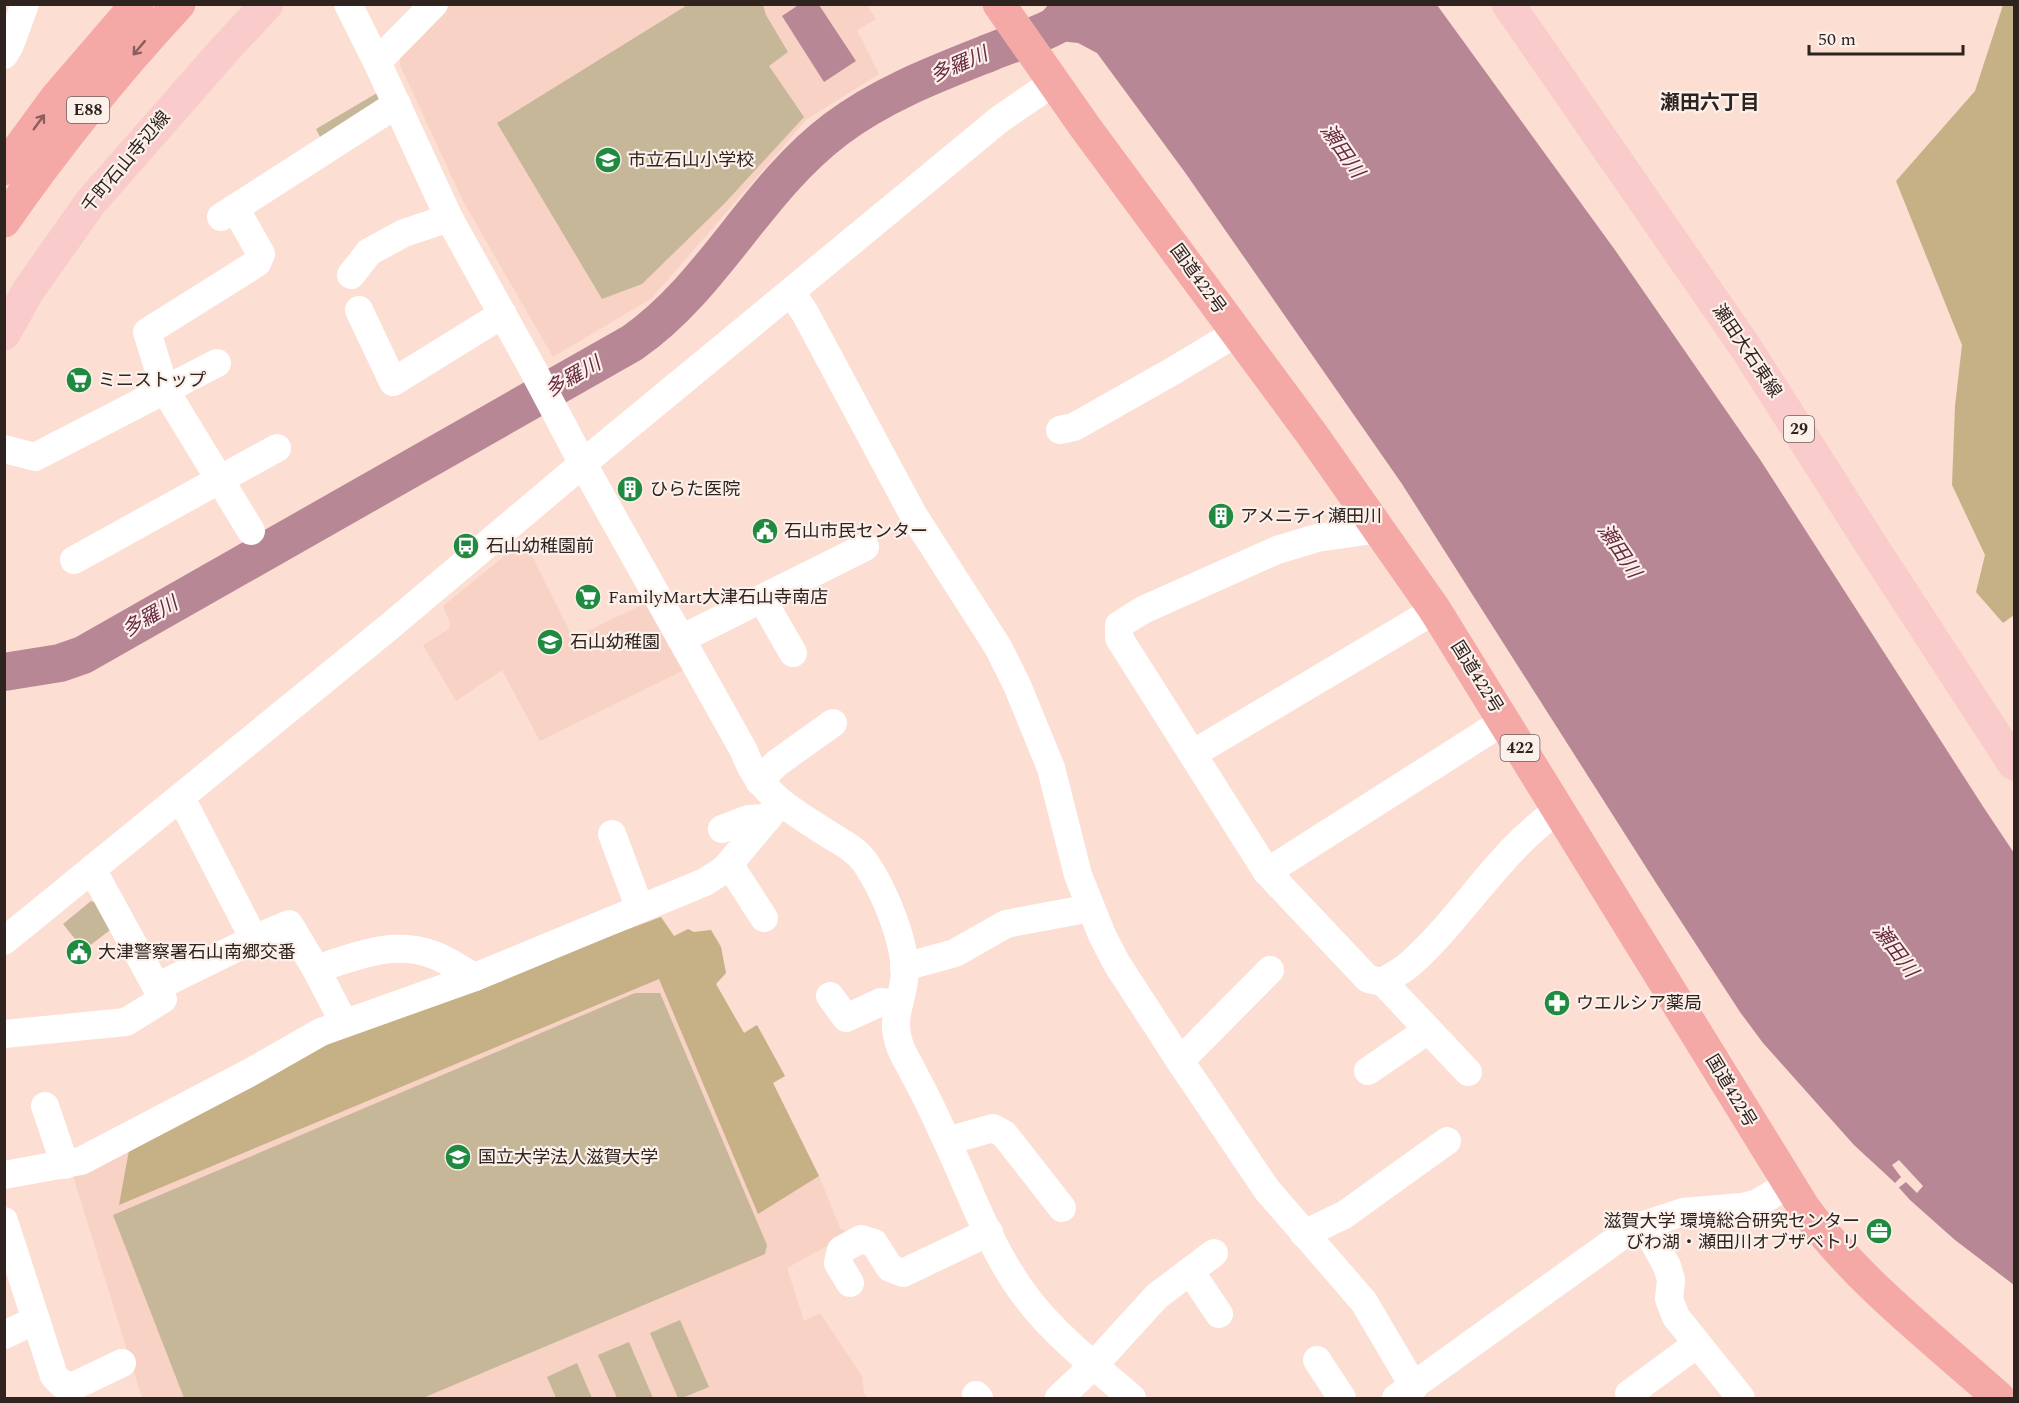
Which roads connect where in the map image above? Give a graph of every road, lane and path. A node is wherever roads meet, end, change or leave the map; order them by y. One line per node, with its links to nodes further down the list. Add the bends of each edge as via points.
1 (25, 4): 9 (street)
2 (137, 4): 13 (highway, E88, one-way to 2, via 56,98)
3 (179, 4): 15 (highway, E88, one-way to 15, via 65,138)
4 (267, 4): 21 (main road, 千町石山寺辺線, via 90,203 28,291)
5 (348, 4): 10 (street)
6 (434, 4): 10 (street)
7 (1508, 4): 40 (main road, 瀬田大石東線 / 29, via 1746,348 1870,543)
8 (1004, 13): 11 (highway, 国道422号 / 422)
9 (4, 55)
10 (377, 62): 12 (street)
11 (1054, 82): 17 (street, via 1000,119); 20 (highway, 国道422号 / 422)
12 (397, 104): 14 (street); 23 (street, via 228,213 261,254 257,263 147,332)
13 (4, 169)
14 (450, 218): 16 (street, via 404,233 369,252); 19 (street)
15 (4, 221)
16 (351, 275)
17 (791, 292): 27 (street); 50 (street, via 914,516 998,647 1017,685 1051,768 1078,875)
18 (359, 310): 19 (street, via 393,382)
19 (502, 314): 27 (street)
20 (1236, 333): 24 (street, via 1074,428); 29 (highway, 国道422号 / 422)
21 (4, 334)
22 (217, 363): 23 (street)
23 (165, 390): 26 (street, via 35,457); 28 (street)
24 (1060, 430)
25 (278, 448): 28 (street)
26 (4, 449)
27 (582, 464): 35 (street); 42 (street)
28 (219, 480): 30 (street); 32 (street)
29 (1380, 529): 34 (highway, 国道422号 / 422); 39 (street, via 1317,538 1277,550 1143,610 1119,625 1119,638)
30 (251, 531)
31 (865, 548): 33 (street)
32 (74, 560)
33 (762, 599): 35 (street); 36 (street)
34 (1435, 610): 37 (highway, 国道422号 / 422); 39 (street)
35 (681, 639): 41 (street)
36 (793, 653)
37 (1504, 721): 43 (highway, 国道422号 / 422); 49 (street)
38 (833, 723): 41 (street, via 777,763)
39 (1194, 753): 49 (street)
40 (2012, 754)
41 (759, 782): 44 (street)
42 (181, 798): 48 (street); 53 (street)
43 (1558, 810): 59 (street, via 1515,847 1435,939); 74 (highway, 国道422号 / 422)
44 (774, 811): 45 (street); 47 (street); 55 (street, via 854,850 886,901)
45 (722, 829)
46 (612, 834): 51 (street)
47 (729, 864): 51 (street, via 705,882); 52 (street)
48 (92, 869): 54 (street); 60 (street)
49 (1267, 872): 59 (street, via 1368,979)
50 (1091, 908): 55 (street, via 1006,924 955,953); 66 (street, via 1117,964)
51 (640, 909): 58 (street)
52 (764, 918)
53 (254, 939): 56 (street, via 289,924); 60 (street)
54 (4, 941)
55 (904, 967): 62 (street)
56 (316, 969): 58 (street, via 380,948 409,949 433,954); 63 (street)
57 (1270, 970): 66 (street)
58 (474, 977): 63 (street)
59 (1383, 982): 64 (street)
60 (157, 987): 65 (street, via 164,999 126,1022)
61 (830, 996): 62 (street, via 846,1018 881,1002)
62 (897, 1004): 70 (street, via 899,1043)
63 (344, 1023): 72 (street, via 96,1154)
64 (1428, 1030): 67 (street); 68 (street)
65 (4, 1034)
66 (1180, 1061): 79 (street, via 1267,1190)
67 (1368, 1071)
68 (1468, 1072)
69 (45, 1106): 72 (street)
70 (947, 1141): 75 (street, via 993,1128 1004,1134); 78 (street)
71 (1447, 1141): 79 (street, via 1344,1215)
72 (65, 1165): 73 (street)
73 (4, 1175)
74 (1789, 1184): 77 (street, via 1758,1203 1683,1212); 96 (highway, 国道422号 / 422, via 1836,1248)
75 (1062, 1208)
76 (4, 1221): 84 (street)
77 (1644, 1225): 86 (street, via 1669,1273 1670,1299 1676,1317); 90 (street, via 1598,1252)
78 (988, 1232): 82 (street, via 903,1273 890,1268 874,1243 861,1239 841,1250 838,1263); 89 (street, via 1027,1298)
79 (1304, 1234): 90 (street, via 1364,1302)
80 (1214, 1253): 81 (street)
81 (1190, 1271): 83 (street); 89 (street, via 1157,1296)
82 (850, 1283)
83 (1219, 1314)
84 (36, 1320): 85 (street); 88 (street, via 54,1376 62,1384 74,1386)
85 (4, 1335)
86 (1697, 1344): 94 (street, via 1629,1394); 95 (street)
87 (1317, 1360): 93 (street)
88 (122, 1363)
89 (1094, 1365): 91 (street); 92 (street)
90 (1404, 1394)
91 (1059, 1398)
92 (1132, 1398)
93 (1342, 1398)
94 (1632, 1398)
95 (1741, 1398)
96 (1999, 1398)

